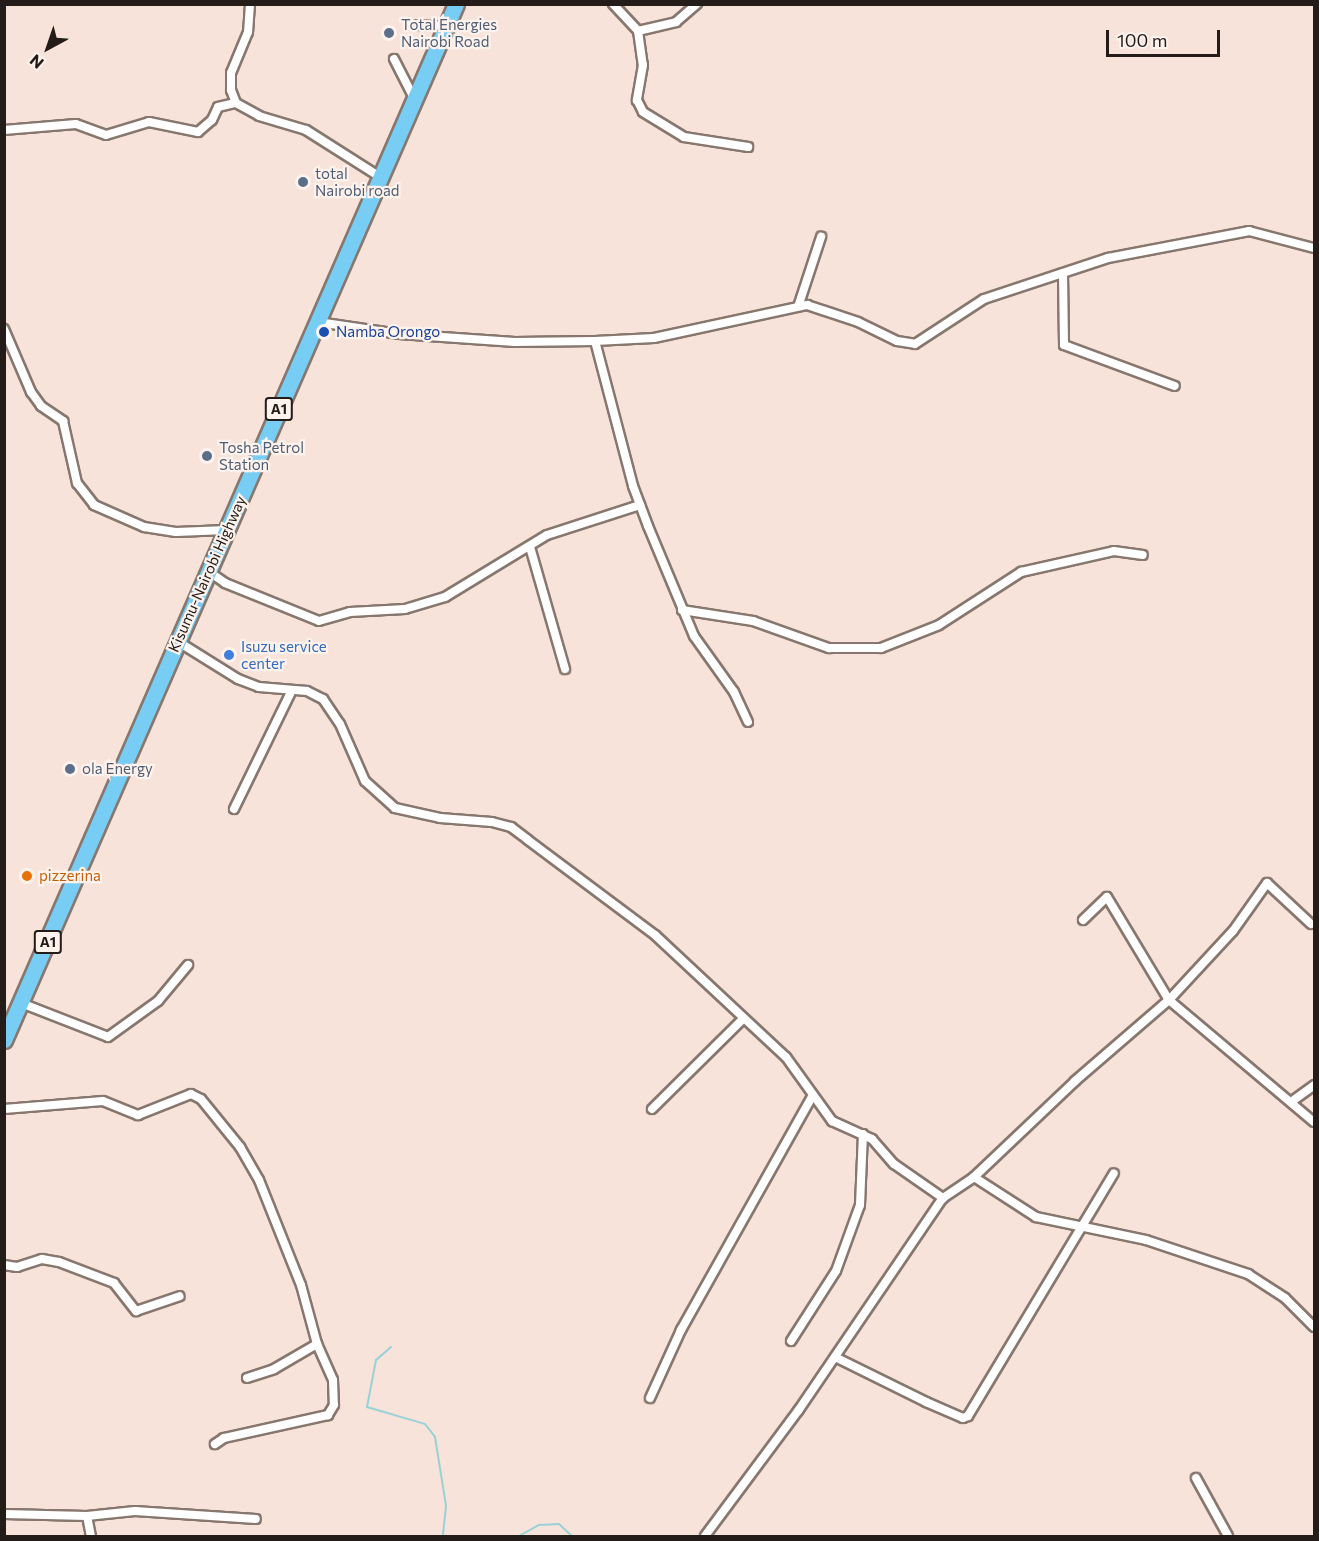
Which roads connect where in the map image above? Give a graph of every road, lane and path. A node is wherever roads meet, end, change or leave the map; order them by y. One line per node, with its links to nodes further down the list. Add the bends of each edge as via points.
1 (250, 4): 10 (street, via 248,32 231,73)
2 (456, 4): 6 (highway, Kisumu-Nairobi Highway / A1)
3 (613, 4): 7 (street)
4 (696, 4): 7 (street, via 676,22)
5 (418, 25): 6 (street)
6 (446, 27): 9 (highway, Kisumu-Nairobi Highway / A1)
7 (638, 31): 12 (street, via 643,65 637,100 643,112 684,137)
8 (394, 59): 9 (street)
9 (415, 98): 13 (highway, Kisumu-Nairobi Highway / A1)
10 (236, 103): 11 (street, via 218,107 212,120 198,132 149,122 106,135 76,124); 13 (street, via 259,116 306,130)
11 (4, 130)
12 (748, 147)
13 (380, 177): 18 (highway, Kisumu-Nairobi Highway / A1)
14 (821, 237): 17 (street)
15 (1314, 248): 16 (street, via 1249,231 1130,252)
16 (1063, 273): 17 (street, via 984,300 915,344 897,341 817,307); 21 (street, via 1064,345)
17 (799, 304): 20 (street, via 724,325 654,338)
18 (318, 322): 20 (street, via 399,334 515,342); 23 (highway, Kisumu-Nairobi Highway / A1)
19 (4, 329): 23 (street, via 31,392 41,406 63,421 77,483 94,505 144,527 176,532)
20 (595, 340): 22 (street)
21 (1175, 386)
22 (640, 505): 24 (street, via 547,535); 27 (street)
23 (227, 530): 26 (highway, Kisumu-Nairobi Highway / A1)
24 (530, 547): 26 (street, via 427,604 386,612 350,612 328,621 303,617 225,583); 29 (street)
25 (1143, 555): 27 (street, via 1114,551 1021,572 939,625 881,648 829,648 753,621)
26 (208, 571): 28 (highway, Kisumu-Nairobi Highway / A1)
27 (682, 610): 31 (street)
28 (177, 641): 30 (street, via 238,679 260,687); 33 (highway, Kisumu-Nairobi Highway / A1)
29 (565, 669)
30 (292, 690): 32 (street); 39 (street, via 314,694 330,706 355,764 377,796 412,812 511,827 640,922)
31 (748, 722)
32 (234, 809)
33 (91, 844): 38 (highway, A1 / A1)
34 (1083, 921): 37 (street, via 1107,897)
35 (1311, 924): 37 (street, via 1267,883 1233,931)
36 (188, 965): 38 (street, via 158,1001 108,1037)
37 (1168, 1000): 43 (street); 49 (street)
38 (14, 1010): 40 (highway, A1 / A1)
39 (743, 1019): 42 (street, via 786,1057); 45 (street)
40 (4, 1040)
41 (1314, 1085): 43 (street)
42 (812, 1098): 47 (street, via 832,1121); 59 (street, via 681,1330)
43 (1291, 1102): 46 (street)
44 (4, 1109): 56 (street, via 103,1101 138,1115 188,1094 196,1095 240,1147 259,1180 301,1285)
45 (652, 1109)
46 (1314, 1122)
47 (863, 1134): 50 (street, via 910,1178); 55 (street, via 860,1205 836,1271)
48 (1114, 1173): 51 (street)
49 (974, 1177): 50 (street); 51 (street, via 1036,1217)
50 (944, 1198): 57 (street)
51 (1079, 1228): 54 (street, via 1146,1240 1248,1274 1285,1298); 57 (street, via 1069,1252 963,1418)
52 (4, 1265): 53 (street, via 17,1267 42,1259 59,1262 114,1283 136,1311)
53 (180, 1296)
54 (1314, 1327)
55 (791, 1341)
56 (317, 1344): 58 (street, via 274,1369); 60 (street, via 335,1390 331,1413 224,1438)
57 (835, 1357): 66 (street)
58 (247, 1378)
59 (650, 1398)
60 (214, 1444)
61 (1196, 1478): 67 (street)
62 (4, 1514): 63 (street)
63 (87, 1516): 64 (street, via 135,1511); 65 (street)
64 (256, 1519)
65 (91, 1536)
66 (705, 1536)
67 (1228, 1536)

